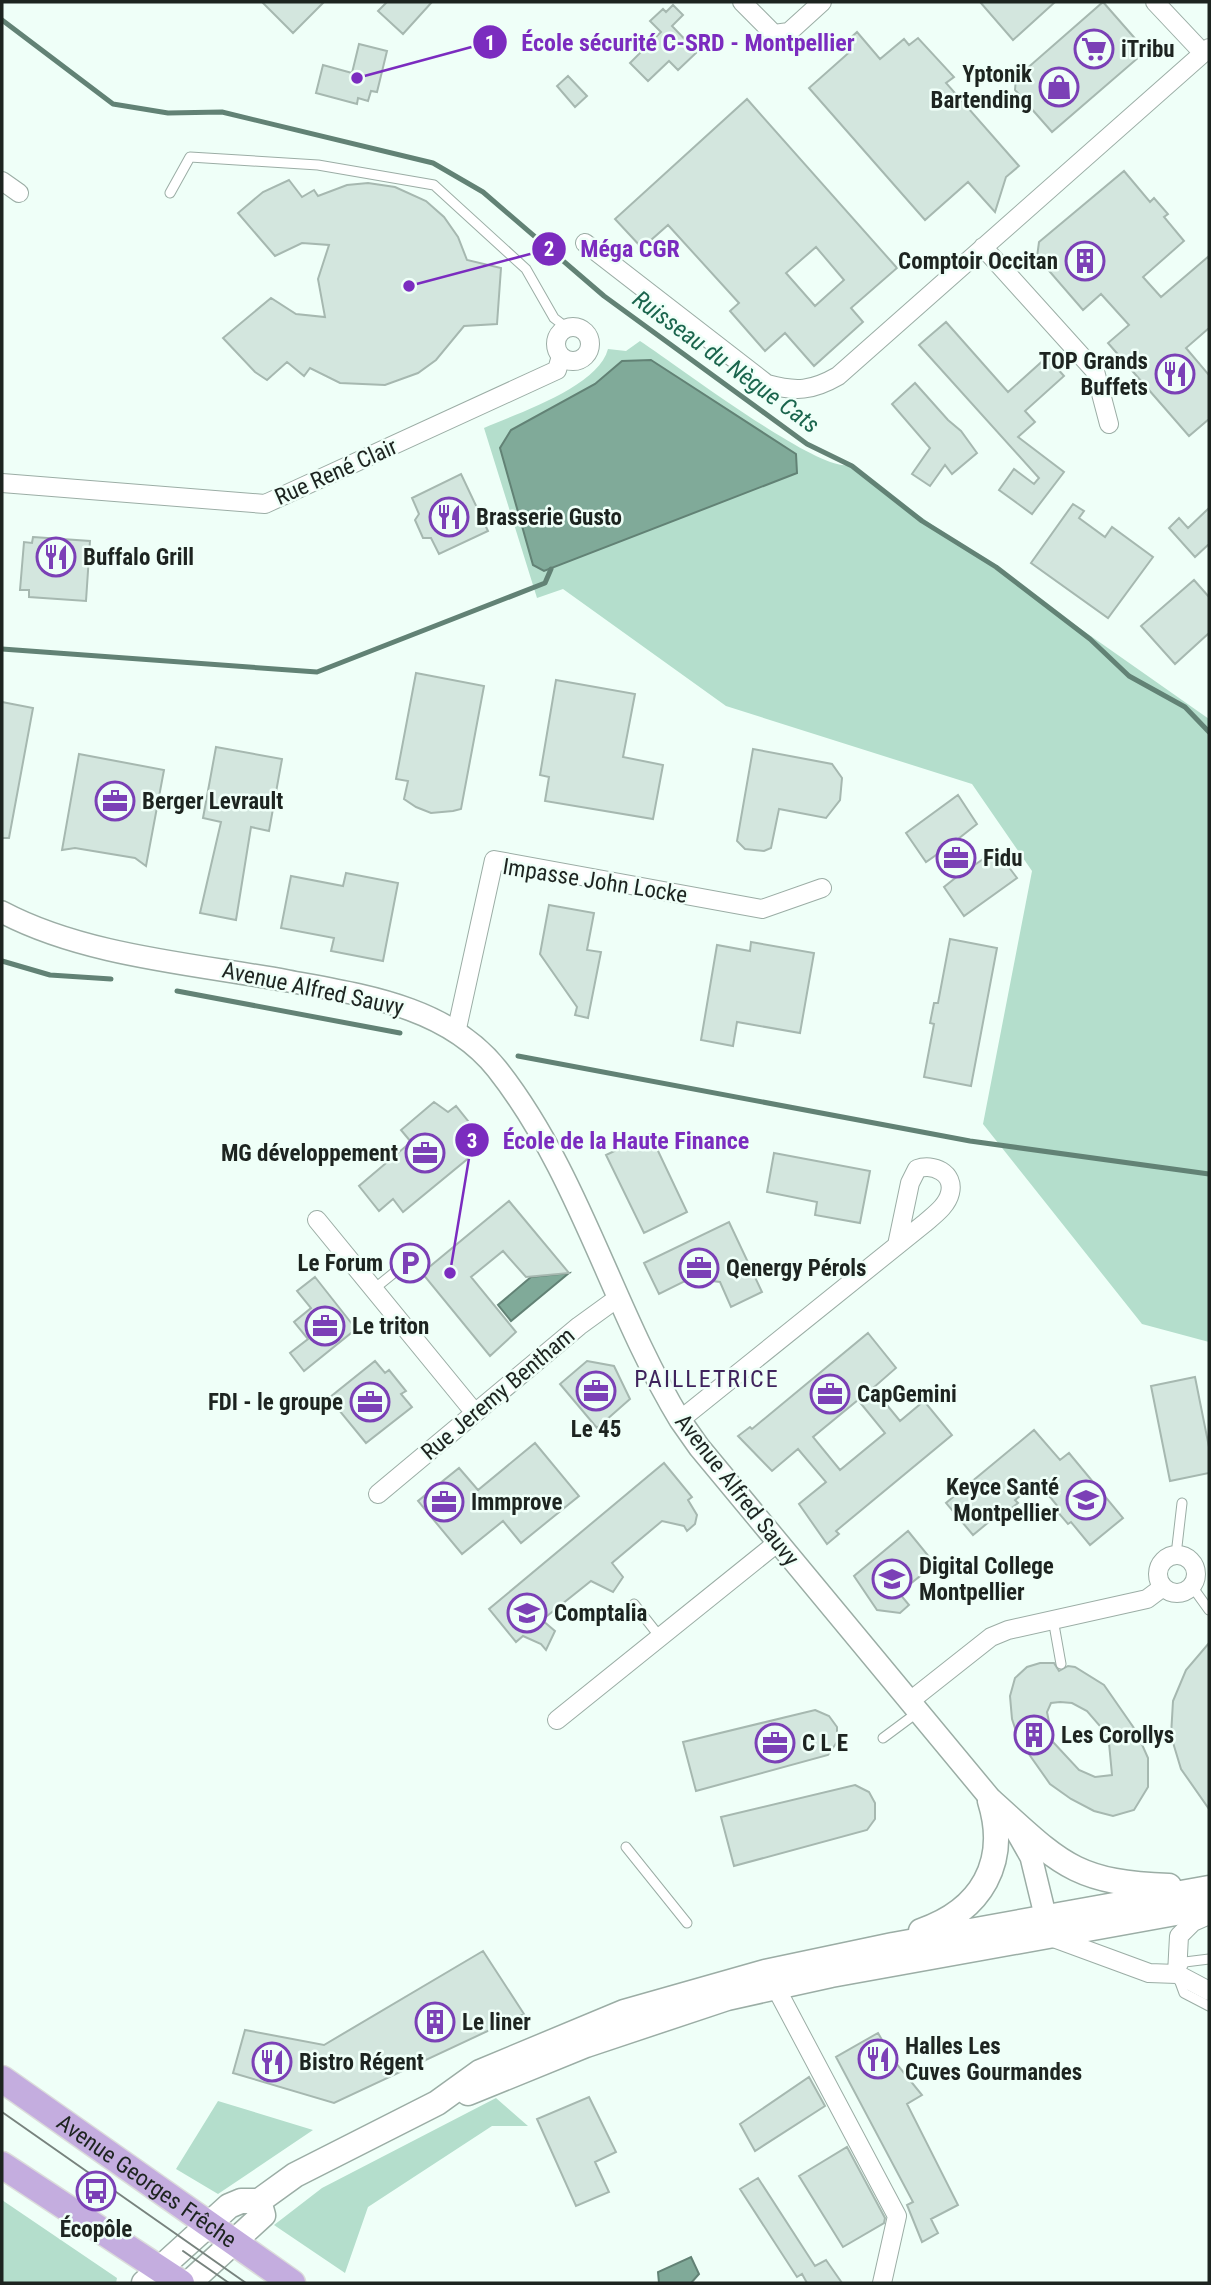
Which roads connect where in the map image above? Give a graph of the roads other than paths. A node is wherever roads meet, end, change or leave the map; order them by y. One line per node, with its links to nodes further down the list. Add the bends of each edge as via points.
1 (742, 2): 2 (street, via 774,34 789,32)
2 (821, 2)
3 (1155, 2): 4 (street)
4 (1206, 50): 9 (street)
5 (2, 181): 6 (street)
6 (19, 193)
7 (170, 193): 10 (lane, via 190,157 318,165 434,185 526,269 554,318)
8 (585, 243): 9 (street, via 767,384 791,391 815,389 838,376)
9 (983, 247): 12 (street, via 1095,371)
10 (567, 328): 11 (street, via 557,341); 11 (street, Rue René Clair, via 582,330 589,339 589,350 577,360)
11 (561, 356): 13 (street, Rue René Clair, via 557,370 265,504)
12 (1109, 424)
13 (2, 483)
14 (822, 888): 16 (street, Impasse John Locke, via 762,909 494,860)
15 (2, 912): 16 (street, Avenue Alfred Sauvy, via 72,940 396,1003)
16 (456, 1033): 21 (street, Avenue Alfred Sauvy, via 495,1067 532,1118)
17 (317, 1220): 20 (street)
18 (897, 1245): 23 (street)
19 (395, 1272): 20 (lane)
20 (373, 1289): 22 (street)
21 (619, 1297): 22 (street, Rue Jeremy Bentham); 23 (street, Avenue Alfred Sauvy)
22 (475, 1413): 24 (street, Rue Jeremy Bentham)
23 (680, 1420): 26 (street, Avenue Alfred Sauvy)
24 (378, 1494)
25 (1182, 1503): 27 (lane)
26 (777, 1543): 33 (street); 35 (street, Avenue Alfred Sauvy)
27 (1176, 1555): 28 (street, via 1192,1563); 29 (street, via 1161,1564 1158,1576)
28 (1191, 1585): 29 (street, via 1181,1592); 31 (lane)
29 (1163, 1587): 32 (street, via 1147,1599)
30 (634, 1604): 33 (lane)
31 (1209, 1609)
32 (1053, 1619): 34 (lane); 35 (street, via 990,1637)
33 (660, 1637): 36 (street)
34 (1061, 1664)
35 (914, 1707): 37 (lane); 38 (street, Avenue Alfred Sauvy)
36 (557, 1720)
37 (883, 1738)
38 (990, 1801): 40 (main road, via 1053,1857 1079,1872 1135,1885); 44 (street, Avenue Alfred Sauvy, via 1014,1827 1031,1857); 47 (main road, via 998,1846 993,1870 961,1910 918,1933 798,1959)
39 (626, 1847): 43 (lane)
40 (1209, 1885): 44 (main road, via 1097,1910)
41 (1209, 1907): 44 (main road)
42 (1209, 1915): 46 (street, via 1179,1936)
43 (687, 1923)
44 (1049, 1928): 46 (street, via 1149,1973); 47 (main road, via 893,1945); 47 (main road, via 844,1965 831,1975)
45 (1209, 1959): 46 (lane, via 1185,1962)
46 (1177, 1974): 48 (street); 49 (lane, via 1184,1993)
47 (770, 1980): 52 (main road, via 624,2012 548,2042 480,2072 437,2103 316,2164); 58 (street, via 897,2216)
48 (1209, 1992)
49 (1209, 2006)
50 (2, 2079): 53 (main road, Avenue Georges Frêche)
51 (2, 2165): 55 (main road)
52 (259, 2201): 53 (main road, via 229,2206); 54 (main road, via 263,2215)
53 (209, 2224): 54 (main road, Avenue Georges Frêche); 55 (main road)
54 (234, 2242): 56 (main road); 57 (main road, Avenue Georges Frêche)
55 (162, 2279)
56 (189, 2283)
57 (292, 2283)
58 (882, 2283)

